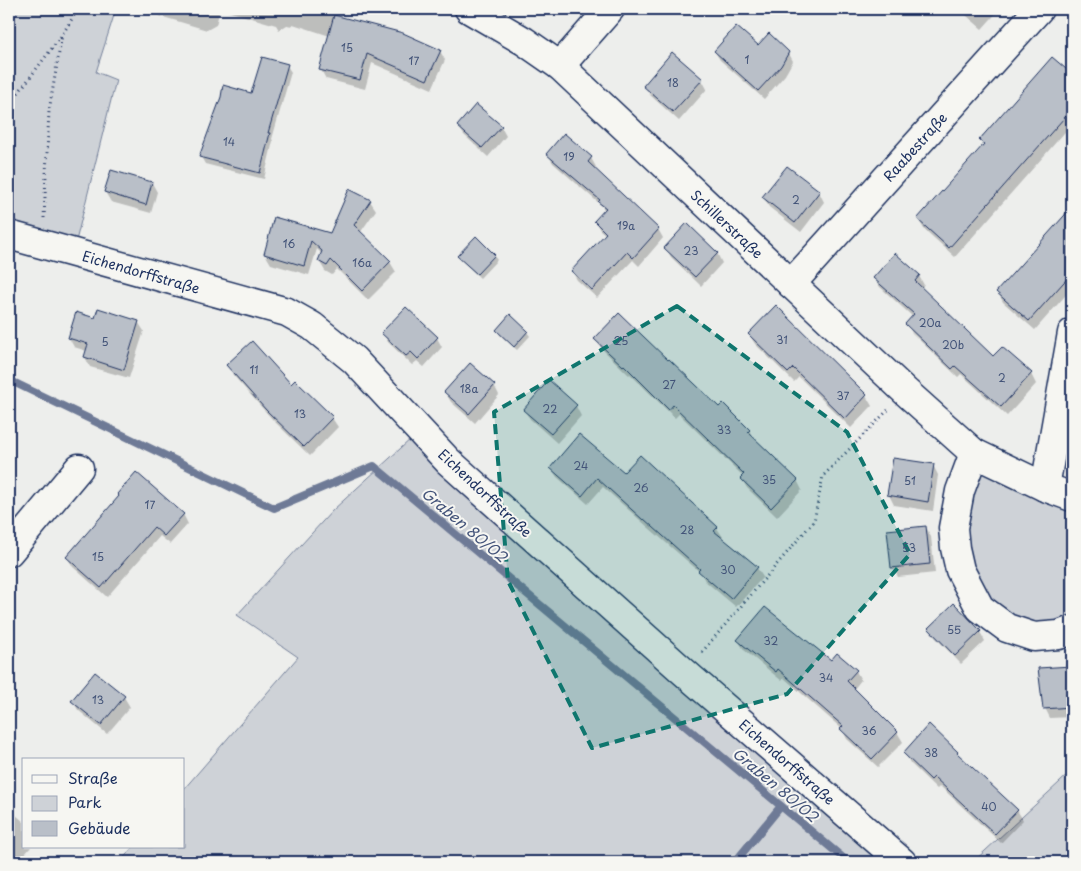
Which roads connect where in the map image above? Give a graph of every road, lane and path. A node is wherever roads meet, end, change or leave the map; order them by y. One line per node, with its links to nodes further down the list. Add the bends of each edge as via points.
1 (78, 9): 5 (path)
2 (469, 9): 6 (street, Schillerstraße)
3 (610, 9): 6 (street)
4 (1039, 9): 10 (street, Raabestraße)
5 (62, 35): 7 (path); 9 (path, via 49,111)
6 (560, 66): 10 (street, Schillerstraße)
7 (9, 105)
8 (9, 235): 9 (street, Eichendorffstraße)
9 (42, 244): 19 (street, Eichendorffstraße, via 286,312 312,326 354,360 448,461)
10 (791, 284): 12 (street, Schillerstraße)
11 (1072, 333): 15 (street)
12 (906, 392): 13 (street, Schillerstraße); 19 (path, via 823,476 814,521)
13 (974, 453): 15 (street, Schillerstraße); 18 (street, via 960,491 954,528 960,570 980,608 1007,628 1034,637 1059,635)
14 (79, 468): 17 (street)
15 (1045, 487): 16 (street, Schillerstraße)
16 (1072, 496)
17 (9, 552)
18 (1072, 630)
19 (684, 672): 21 (street, Eichendorffstraße)
20 (1072, 857): 22 (path)
21 (902, 862)
22 (1052, 862)

